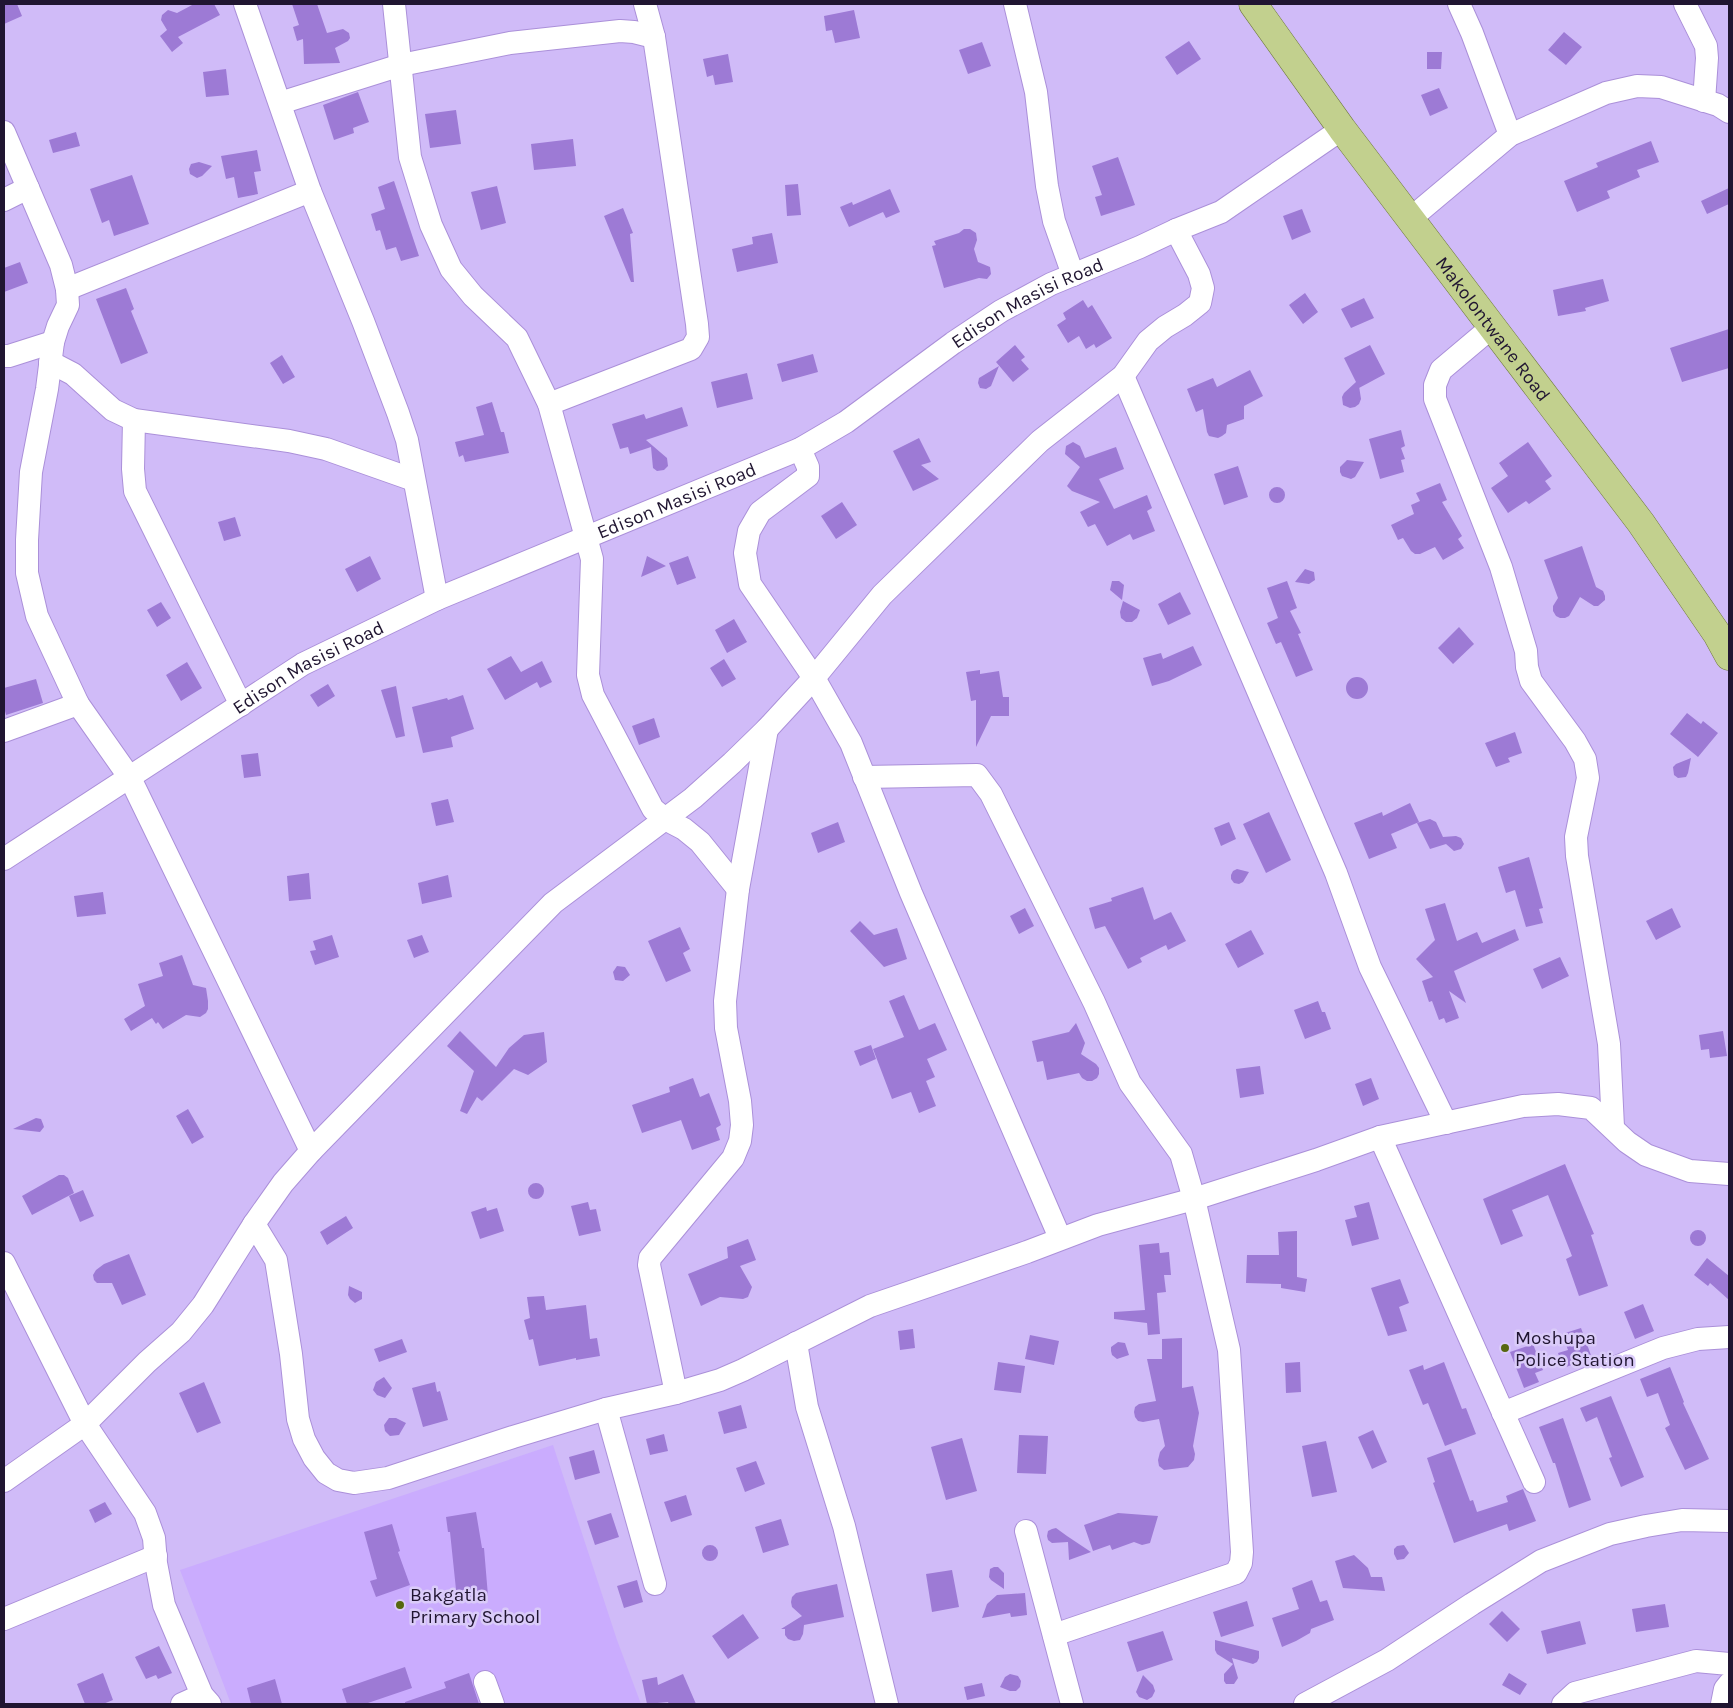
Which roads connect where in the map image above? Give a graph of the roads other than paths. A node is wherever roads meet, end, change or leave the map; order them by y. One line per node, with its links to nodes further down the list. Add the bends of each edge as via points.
1 (246, 4): 11 (street)
2 (394, 4): 9 (street)
3 (645, 4): 8 (street)
4 (1015, 4): 21 (street, via 1036,92 1054,221)
5 (1253, 4): 13 (main road, Makolontwane Road)
6 (1459, 4): 15 (street)
7 (1685, 4): 10 (street, via 1706,46)
8 (654, 37): 9 (street, via 634,32 611,32 510,43); 27 (street, via 698,338 691,349)
9 (401, 65): 11 (street); 27 (street, via 410,157 431,225 451,269 473,296 517,338)
10 (1704, 101): 12 (street); 15 (street, via 1661,87 1636,86 1606,93)
11 (280, 103): 17 (street)
12 (1729, 112)
13 (1342, 129): 19 (main road, Makolontwane Road); 20 (street, Edison Masisi Road, via 1222,212)
14 (4, 132): 16 (street)
15 (1510, 135): 19 (street)
16 (28, 188): 18 (street); 22 (street, via 61,265)
17 (310, 191): 22 (street); 30 (street, via 398,413)
18 (4, 200)
19 (1410, 219): 23 (main road, Makolontwane Road)
20 (1176, 230): 21 (street, Edison Masisi Road); 26 (street, via 1199,274 1203,288 1200,303 1148,341)
21 (1073, 275): 29 (street, Edison Masisi Road, via 1001,311 846,422)
22 (67, 289): 24 (street, via 68,305)
23 (1492, 327): 33 (main road, Makolontwane Road, via 1641,523 1718,634); 45 (street, via 1442,370 1435,385 1435,399 1501,567 1526,651 1526,667 1531,681 1585,759 1588,778 1576,837 1577,856 1609,1044)
24 (52, 352): 25 (street); 28 (street, via 113,410); 35 (street, via 31,472 27,573 36,616)
25 (4, 356)
26 (1123, 376): 34 (street, via 1040,441 882,595); 44 (street, via 1336,873 1370,967)
27 (549, 404): 31 (street)
28 (134, 420): 30 (street, via 317,447); 36 (street, via 132,469 135,491)
29 (800, 449): 31 (street, Edison Masisi Road); 34 (street, via 808,466 808,476 760,512 749,531 745,553 750,584)
30 (414, 480): 32 (street)
31 (586, 538): 32 (street, Edison Masisi Road); 41 (street, via 592,559 588,675 592,695 653,809)
32 (437, 599): 36 (street, Edison Masisi Road, via 302,664)
33 (1729, 656)
34 (814, 678): 37 (street); 39 (street, via 851,743)
35 (78, 704): 38 (street); 40 (street)
36 (241, 705): 40 (street, Edison Masisi Road)
37 (768, 729): 41 (street, via 693,798); 43 (street)
38 (4, 731)
39 (864, 776): 49 (street, via 978,775 991,794 1094,1002 1130,1083 1181,1154); 51 (street, via 914,902)
40 (130, 778): 42 (street, Edison Masisi Road); 47 (street)
41 (665, 819): 43 (street, via 700,842); 47 (street, via 553,903)
42 (4, 859)
43 (738, 889): 55 (street, via 724,1016 740,1101 740,1141 732,1158 650,1258 649,1265)
44 (1446, 1123): 45 (street, via 1523,1106 1558,1104 1591,1108); 46 (street)
45 (1613, 1127): 48 (street, via 1646,1155 1690,1171)
46 (1380, 1137): 49 (street); 57 (street)
47 (311, 1151): 50 (street)
48 (1729, 1174)
49 (1194, 1199): 51 (street); 66 (street, via 1229,1350 1241,1563 1236,1573)
50 (254, 1224): 56 (street, via 276,1260 298,1419 304,1439 326,1473 338,1480 354,1483 388,1478); 58 (street, via 203,1305 181,1332)
51 (1060, 1238): 54 (street, via 870,1306)
52 (4, 1263): 58 (street)
53 (1729, 1337): 57 (street, via 1663,1348)
54 (796, 1343): 55 (street, via 720,1380); 72 (street, via 807,1406 844,1526)
55 (676, 1393): 56 (street)
56 (606, 1410): 64 (street)
57 (1503, 1413): 60 (street)
58 (85, 1424): 59 (street); 63 (street, via 145,1513 154,1538)
59 (4, 1481)
60 (1534, 1482)
61 (1729, 1521): 74 (street, via 1682,1520 1646,1526 1610,1534 1541,1562 1387,1660)
62 (1026, 1531): 66 (street)
63 (156, 1556): 65 (street); 70 (street, via 164,1605)
64 (655, 1584)
65 (4, 1619)
66 (1054, 1635): 73 (street)
67 (1729, 1664): 75 (street, via 1696,1661 1575,1693)
68 (485, 1682): 71 (street)
69 (1729, 1684): 76 (street)
70 (198, 1701)
71 (493, 1704)
72 (887, 1704)
73 (1072, 1704)
74 (1305, 1704)
75 (1563, 1704)
76 (1722, 1704)

